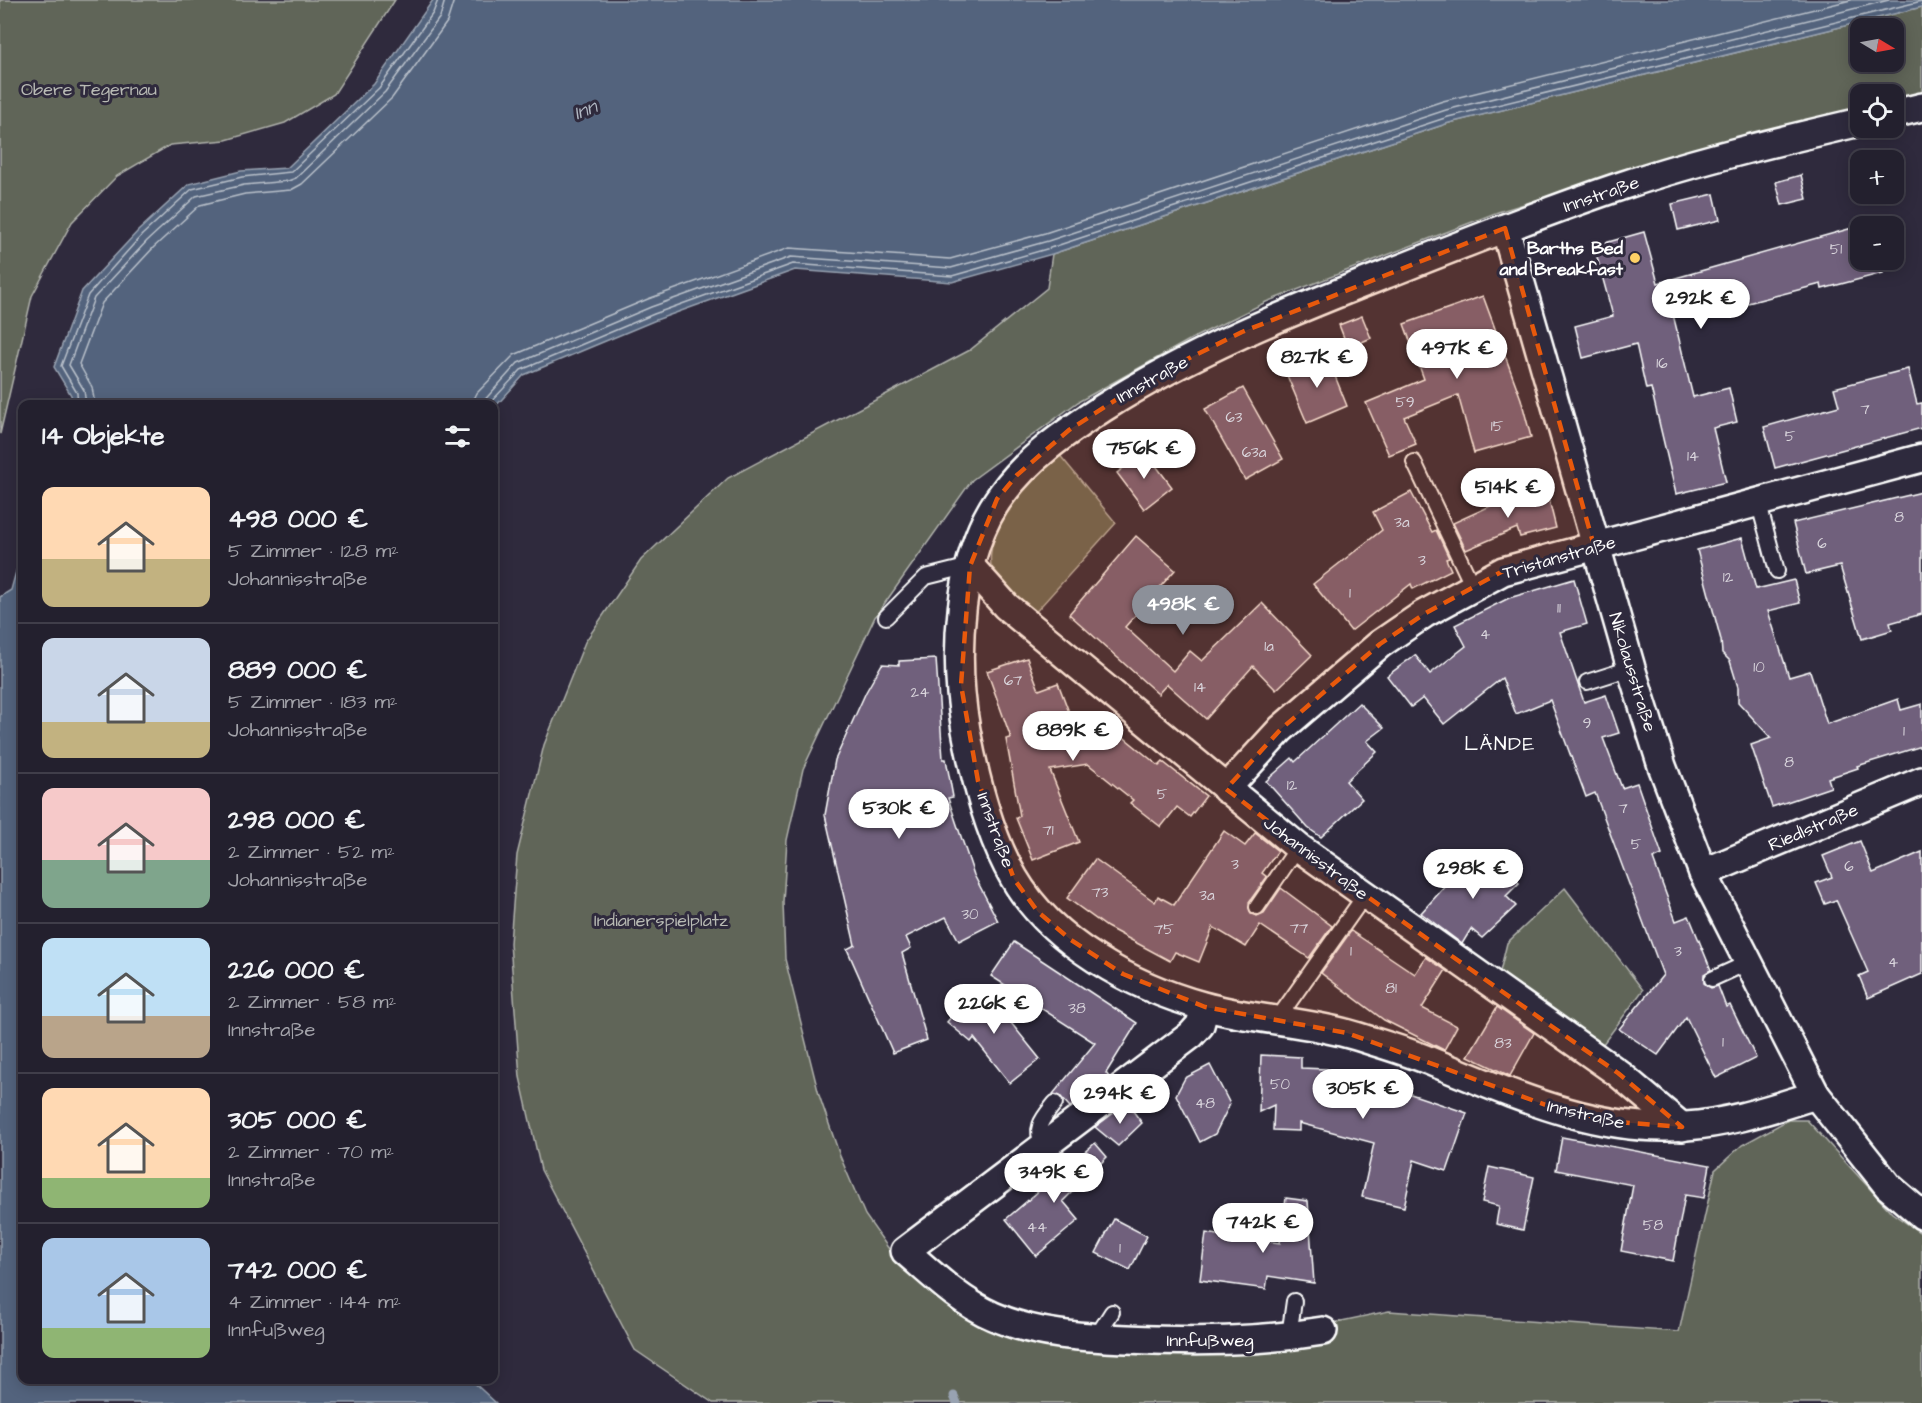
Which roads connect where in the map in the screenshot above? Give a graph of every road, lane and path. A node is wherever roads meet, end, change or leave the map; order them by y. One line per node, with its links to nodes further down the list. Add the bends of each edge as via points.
1 (1922, 107): 2 (street)
2 (1904, 111)
3 (1850, 125): 4 (street, Innstraße, via 1628,184)
4 (1505, 228): 8 (street, Nikolausstraße); 9 (street, Innstraße, via 1263,324 1153,376 1069,430 1017,475 997,499)
5 (1922, 459): 7 (street, Tristanstraße)
6 (1414, 462): 11 (lane)
7 (1758, 501): 8 (street, Tristanstraße); 10 (lane)
8 (1594, 546): 11 (street, Tristanstraße, via 1503,571); 13 (street, Nikolausstraße)
9 (970, 566): 12 (lane, via 926,577); 16 (street, Johannisstraße, via 1006,606); 23 (street, Innstraße, via 960,645 966,728 978,781 1014,879 1038,912 1071,940 1123,974)
10 (1777, 571)
11 (1473, 587): 16 (street, Tristanstraße, via 1380,644 1281,729)
12 (886, 617)
13 (1631, 668): 14 (lane); 18 (street, Nikolausstraße, via 1662,766)
14 (1587, 681)
15 (1922, 781): 18 (street, Riedlstraße)
16 (1226, 789): 17 (street, Johannisstraße)
17 (1298, 847): 19 (street, Johannisstraße); 20 (lane)
18 (1703, 873): 21 (street, Nikolausstraße)
19 (1365, 896): 24 (lane); 27 (street, Johannisstraße, via 1618,1073)
20 (1257, 907)
21 (1747, 963): 22 (lane); 25 (street, Nikolausstraße)
22 (1712, 979)
23 (1205, 1007): 24 (street, Innstraße); 28 (street, via 1200,1025 1191,1035)
24 (1276, 1021): 27 (street, Innstraße, via 1347,1034 1554,1108 1618,1122)
25 (1816, 1095): 27 (street, Innstraße, via 1748,1116); 29 (street, via 1888,1186)
26 (1055, 1103): 28 (lane, via 1040,1122 1038,1135)
27 (1682, 1127)
28 (1043, 1145): 34 (street, Innfußweg, via 905,1251 954,1294 991,1315 1026,1328)
29 (1922, 1215)
30 (1294, 1301): 33 (lane)
31 (1112, 1312): 34 (lane)
32 (1323, 1331): 33 (street, Innfußweg)
33 (1289, 1336): 34 (street, Innfußweg, via 1213,1342)
34 (1096, 1337)

